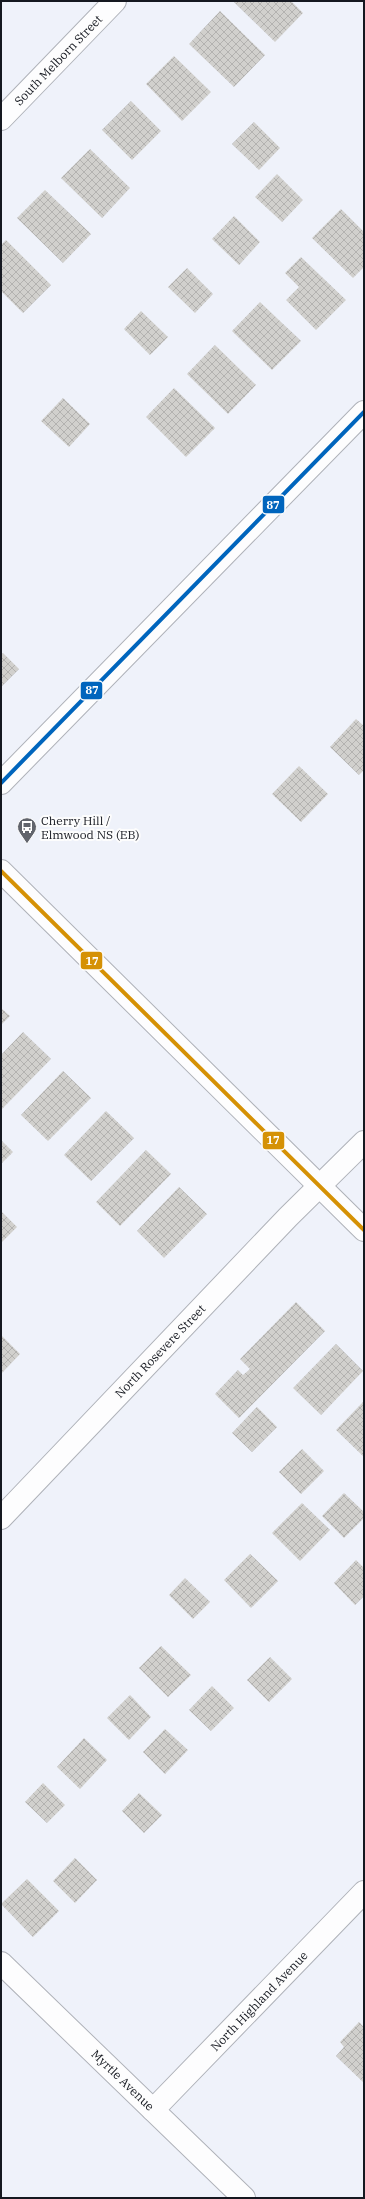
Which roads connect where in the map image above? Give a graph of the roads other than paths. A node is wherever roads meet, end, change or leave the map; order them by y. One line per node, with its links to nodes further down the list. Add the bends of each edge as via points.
1 (115, 1): 2 (street, South Melborn Street)
2 (1, 118)
3 (364, 412): 4 (street)
4 (1, 783)
5 (1, 871): 7 (street)
6 (364, 1142): 7 (street, North Rosevere Street)
7 (319, 1186): 8 (street); 9 (street, North Rosevere Street)
8 (364, 1230)
9 (1, 1518)
10 (364, 1892): 12 (street, North Highland Avenue)
11 (1, 1963): 12 (street, Myrtle Avenue)
12 (153, 2110): 13 (street, Myrtle Avenue)
13 (244, 2198)

